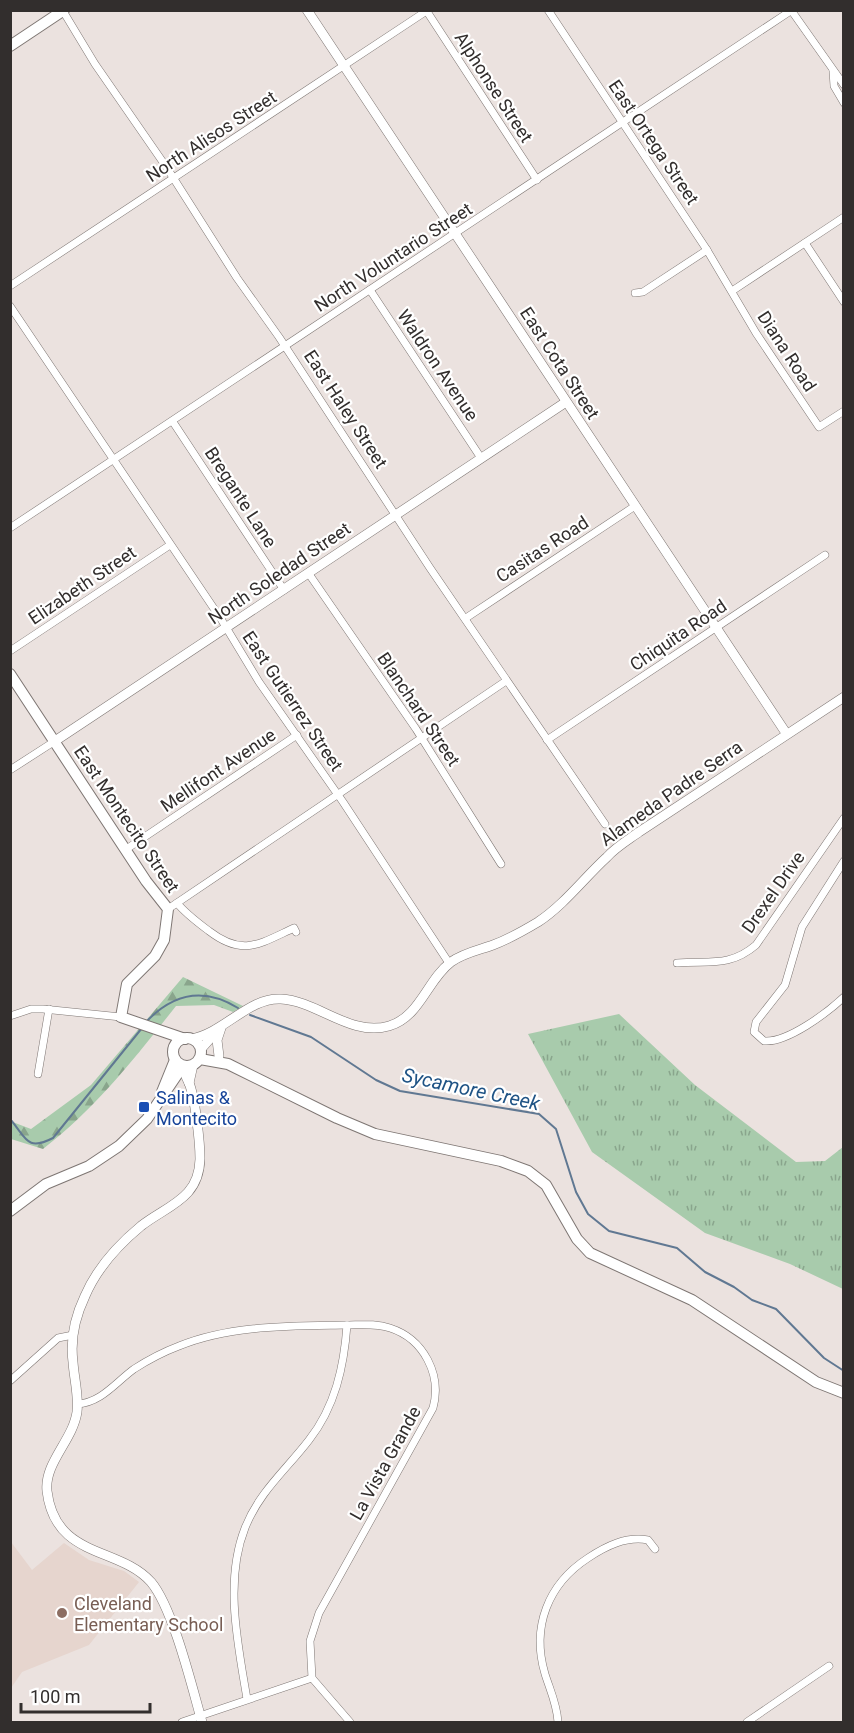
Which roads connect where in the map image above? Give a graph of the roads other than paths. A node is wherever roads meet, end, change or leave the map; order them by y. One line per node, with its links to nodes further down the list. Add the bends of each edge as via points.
1 (306, 10): 7 (street, East Cota Street)
2 (548, 10): 11 (street, East Ortega Street)
3 (63, 11): 6 (main road); 12 (street, East Haley Street)
4 (427, 11): 7 (street, North Alisos Street); 13 (street, Alphonse Street)
5 (791, 11): 8 (street); 11 (street, North Voluntario Street)
6 (10, 46)
7 (344, 67): 12 (street, North Alisos Street); 15 (street, East Cota Street)
8 (833, 71): 9 (street); 10 (street, via 834,87)
9 (843, 85)
10 (843, 103)
11 (622, 122): 13 (street, North Voluntario Street); 17 (street, East Ortega Street)
12 (174, 178): 18 (street, North Alisos Street); 24 (street, East Haley Street)
13 (537, 180): 15 (street, North Voluntario Street)
14 (843, 217): 16 (street)
15 (456, 234): 19 (street, North Voluntario Street); 25 (street, East Cota Street)
16 (805, 243): 20 (street); 22 (street)
17 (707, 250): 20 (street, East Ortega Street); 21 (street, via 643,292)
18 (10, 286)
19 (370, 290): 24 (street, North Voluntario Street); 28 (street, Waldron Avenue)
20 (732, 291): 26 (street, Diana Road, via 819,427)
21 (635, 293)
22 (843, 302)
23 (10, 306): 29 (street, East Gutierrez Street)
24 (285, 346): 27 (street, North Voluntario Street); 31 (street, East Haley Street)
25 (567, 402): 28 (street, North Soledad Street); 30 (street, East Cota Street)
26 (843, 411)
27 (173, 422): 29 (street, North Voluntario Street); 36 (street, Bregante Lane)
28 (480, 458): 31 (street, North Soledad Street)
29 (113, 460): 32 (street, North Voluntario Street); 33 (street, East Gutierrez Street)
30 (635, 506): 37 (street, Casitas Road); 38 (street, East Cota Street)
31 (396, 514): 35 (street, North Soledad Street); 37 (street, East Haley Street)
32 (10, 528)
33 (170, 545): 39 (street, East Gutierrez Street); 40 (street, Elizabeth Street)
34 (825, 555): 38 (street, Chiquita Road)
35 (309, 574): 36 (street, North Soledad Street); 46 (street, Blanchard Street)
36 (284, 590): 39 (street, North Soledad Street)
37 (466, 618): 42 (street, East Haley Street)
38 (716, 628): 44 (street, East Cota Street); 47 (street, Chiquita Road)
39 (226, 629): 45 (street, East Gutierrez Street); 48 (street, North Soledad Street)
40 (10, 651)
41 (10, 674): 48 (main road, East Montecito Street)
42 (506, 681): 46 (street); 47 (street, East Haley Street)
43 (843, 697): 44 (street, Alameda Padre Serra)
44 (786, 734): 58 (street, Alameda Padre Serra, via 608,855 539,921)
45 (297, 735): 50 (street, East Gutierrez Street); 53 (street, Mellifont Avenue)
46 (421, 737): 50 (street); 55 (street, Blanchard Street)
47 (547, 740): 52 (street, East Haley Street)
48 (55, 741): 49 (street, North Soledad Street); 53 (main road, East Montecito Street)
49 (10, 770)
50 (337, 794): 56 (street); 58 (street, East Gutierrez Street)
51 (843, 818): 59 (street, Drexel Drive, via 767,931 749,951 718,963)
52 (605, 824)
53 (125, 850): 56 (main road, East Montecito Street)
54 (843, 861): 60 (street, via 802,927 785,985 756,1022 754,1032 764,1041 781,1039)
55 (501, 864)
56 (172, 906): 57 (street, via 231,945 257,945 294,928); 63 (main road, East Montecito Street, via 164,940 155,956 124,989)
57 (296, 932)
58 (449, 963): 64 (street, Alameda Padre Serra, via 409,1014 390,1026 358,1026 307,1004 276,999 257,1004)
59 (677, 963)
60 (843, 997)
61 (49, 1009): 62 (street, via 31,1009); 63 (street); 70 (street)
62 (10, 1016)
63 (121, 1017): 65 (main road)
64 (219, 1029): 66 (street, Alameda Padre Serra); 68 (street, Alameda Padre Serra); 69 (street, via 217,1040)
65 (158, 1031): 66 (main road); 67 (main road)
66 (188, 1039): 67 (main road); 68 (main road)
67 (174, 1048): 68 (main road)
68 (191, 1059): 69 (main road); 71 (main road); 72 (street); 73 (main road)
69 (224, 1060): 78 (main road, via 369,1132 501,1161 533,1173 552,1192 577,1239 591,1253 692,1300 816,1382)
70 (38, 1074)
71 (174, 1081): 72 (street); 73 (main road)
72 (189, 1085): 76 (street, via 200,1158 193,1188 183,1200 139,1228 109,1257 86,1293)
73 (162, 1095): 74 (main road, via 147,1119 119,1146 89,1166 46,1184)
74 (10, 1211)
75 (347, 1325): 79 (street, La Vista Grande, via 275,1327 202,1338 170,1349 137,1367 97,1399); 82 (street, La Vista Grande, via 382,1326 411,1339 430,1364 435,1397 424,1428 316,1620 310,1641); 83 (street, via 340,1376 327,1411 311,1438 264,1491 242,1537 234,1593)
76 (73, 1335): 77 (street, via 58,1338); 79 (street)
77 (10, 1381)
78 (843, 1393)
79 (77, 1404): 84 (street, via 71,1431 48,1475 50,1505 77,1542 129,1565 157,1591 168,1613)
80 (655, 1549): 87 (street, via 648,1540 640,1539 602,1548 570,1569 551,1594 541,1621 540,1648)
81 (829, 1666): 88 (street)
82 (312, 1678): 83 (street); 86 (street)
83 (248, 1699): 84 (street)
84 (200, 1719): 85 (street)
85 (182, 1722)
86 (350, 1722)
87 (558, 1722)
88 (747, 1722)

